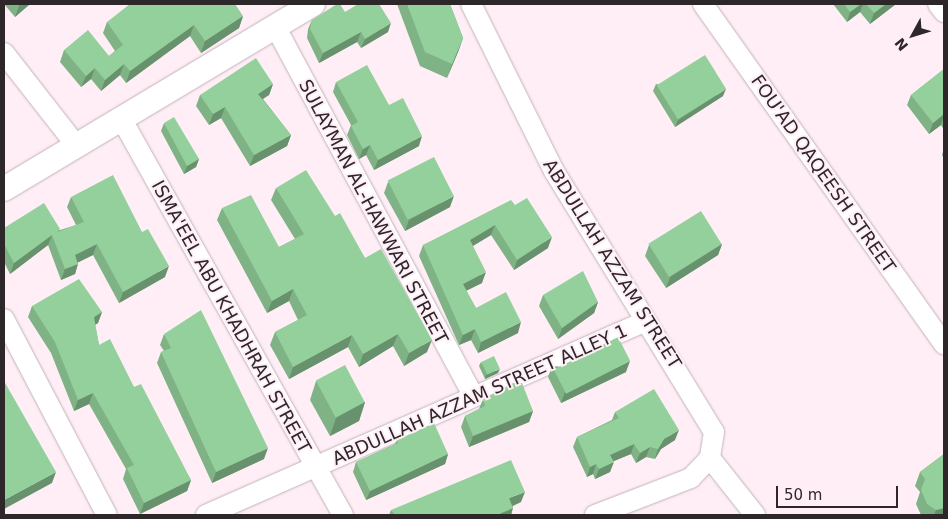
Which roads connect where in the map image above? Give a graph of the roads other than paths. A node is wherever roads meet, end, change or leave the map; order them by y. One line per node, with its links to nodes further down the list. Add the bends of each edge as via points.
1 (314, 4): 6 (street)
2 (471, 4): 12 (street, ABDULLAH AZZAM STREET, via 529,128)
3 (703, 4): 13 (street, FOU'AD QAQEESH STREET)
4 (938, 4): 5 (street)
5 (944, 12)
6 (275, 26): 8 (street); 14 (street, SULAYMAN AL-HAWWARI STREET)
7 (4, 53): 9 (street)
8 (121, 118): 9 (street); 16 (street, ISMA'EEL ABU KHADHRAH STREET)
9 (76, 145): 10 (street)
10 (4, 189)
11 (4, 319): 17 (street)
12 (646, 321): 14 (street, ABDULLAH AZZAM STREET ALLEY 1); 15 (street, ABDULLAH AZZAM STREET, via 707,414 714,432)
13 (944, 344)
14 (473, 396): 16 (street, ABDULLAH AZZAM STREET ALLEY 1)
15 (710, 458): 20 (street, via 691,478); 21 (street)
16 (314, 469): 18 (street, ABDULLAH AZZAM STREET ALLEY 1); 19 (street, ISMA'EEL ABU KHADHRAH STREET)
17 (107, 515)
18 (206, 515)
19 (342, 515)
20 (595, 515)
21 (754, 515)

